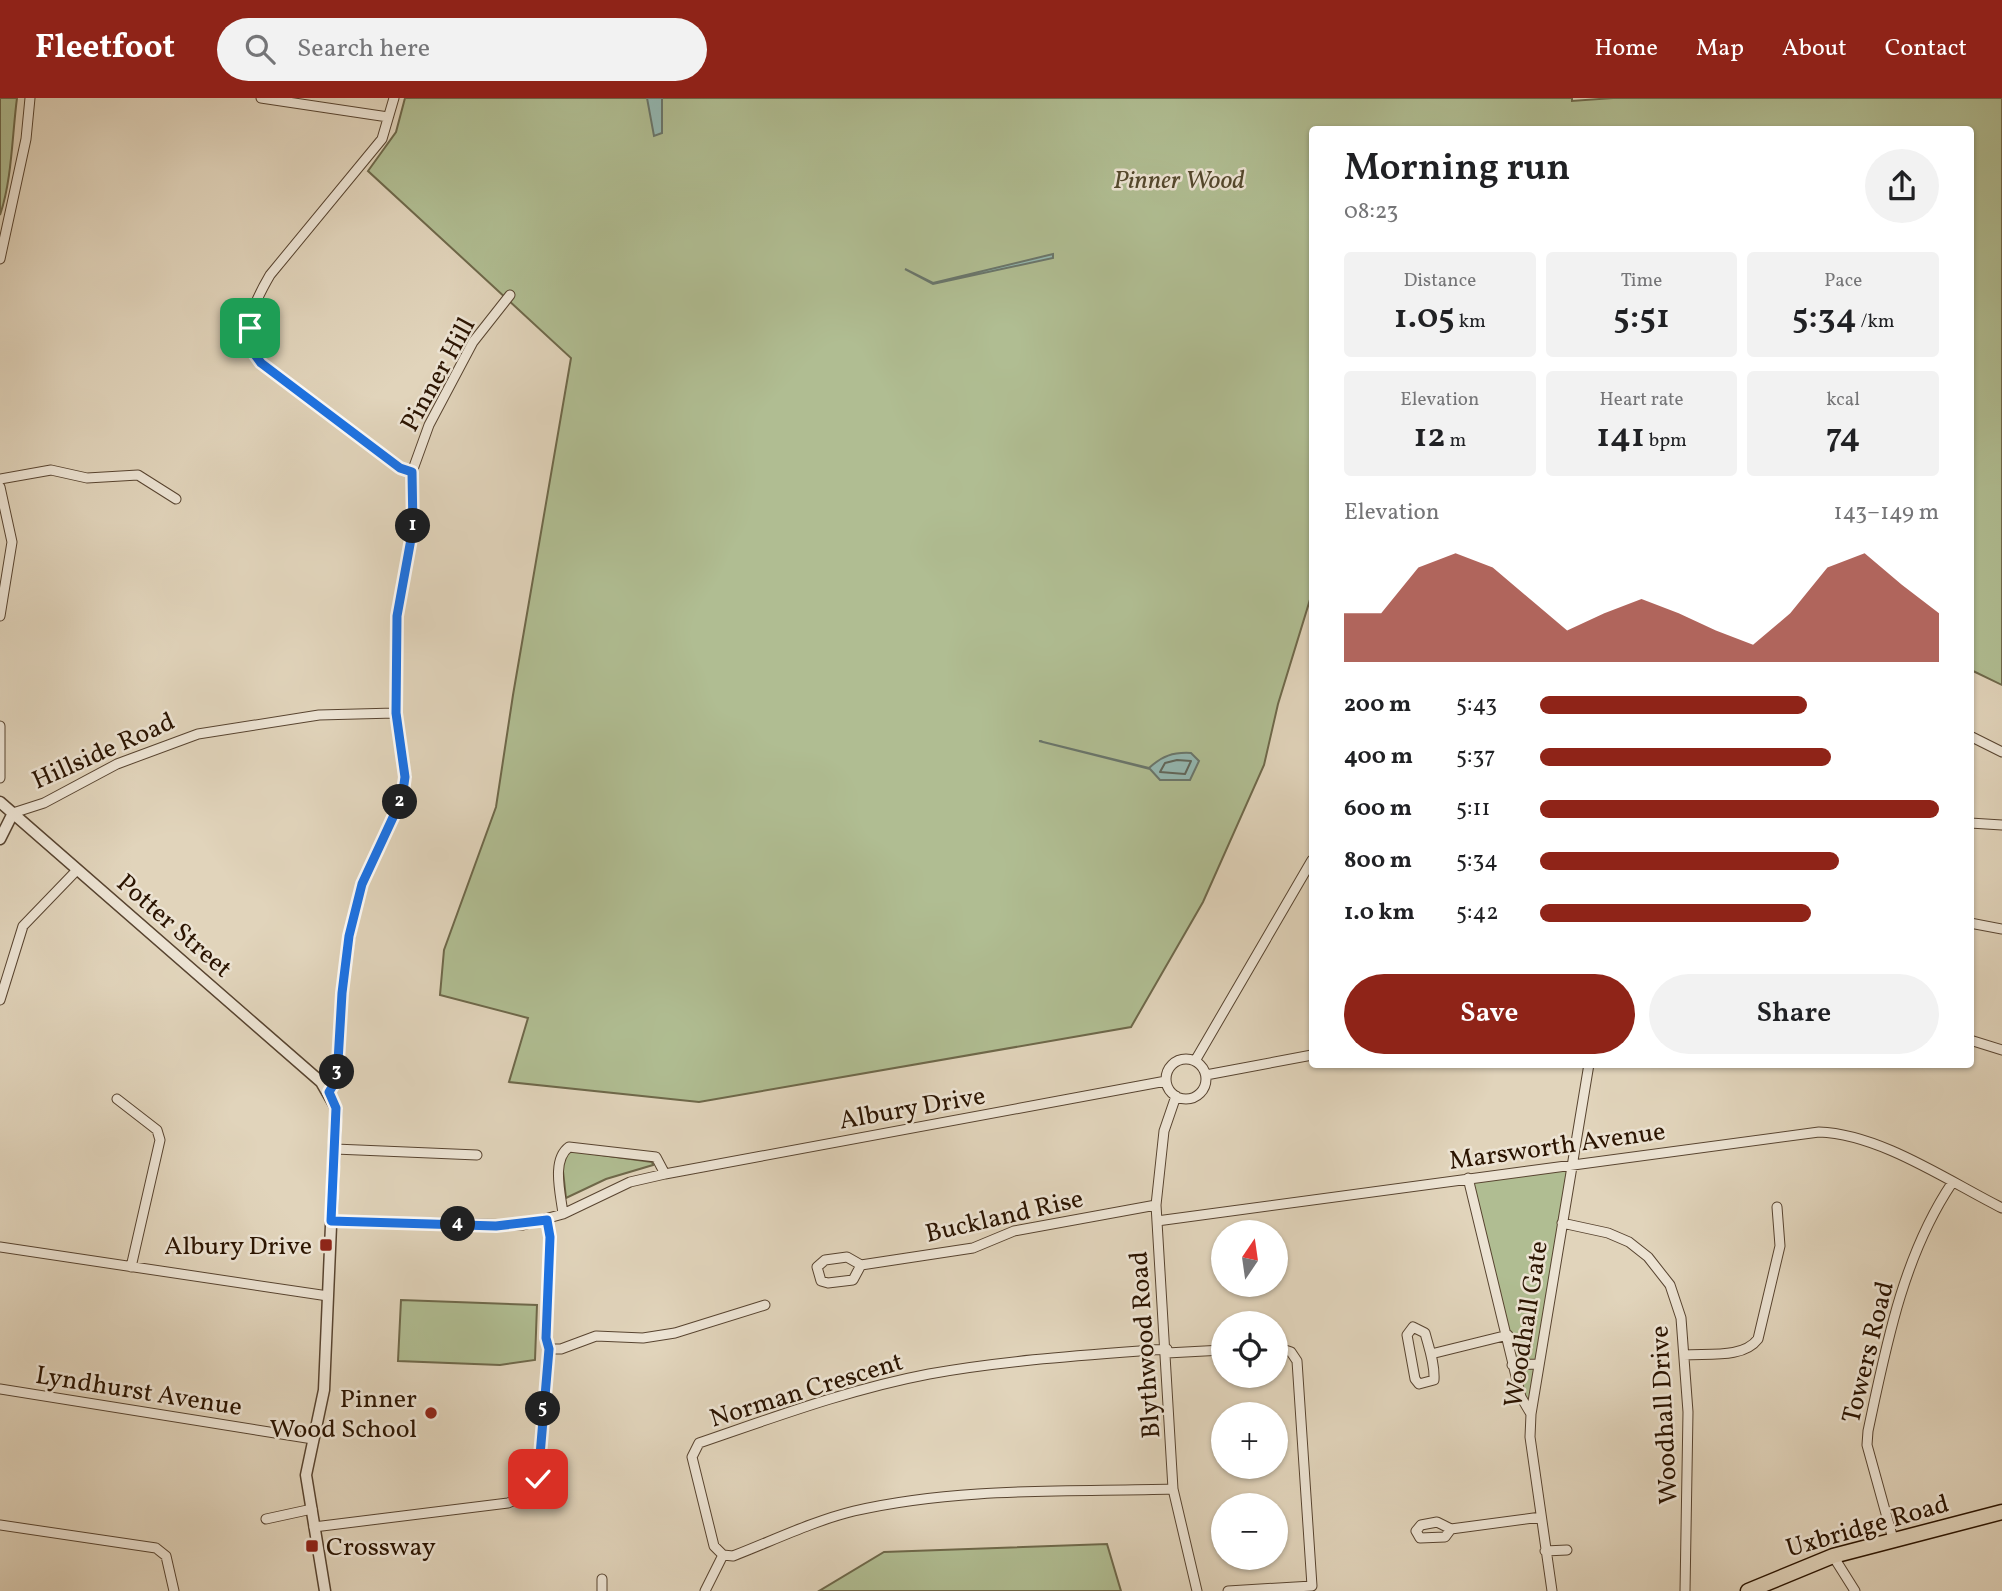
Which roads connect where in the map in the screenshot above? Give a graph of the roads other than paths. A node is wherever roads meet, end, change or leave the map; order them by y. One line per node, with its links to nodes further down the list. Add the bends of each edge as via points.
1 (30, 98): 5 (street, via 26,139)
2 (261, 98): 4 (street)
3 (394, 98): 4 (street)
4 (388, 117): 7 (street, via 382,139 270,275 255,300 250,348 271,371 400,468)
5 (0, 259)
6 (510, 295): 7 (street, Pinner Hill, via 472,342 429,425)
7 (412, 472): 12 (street, Pinner Hill, via 413,528 397,616)
8 (0, 480): 10 (street, via 51,470 87,478 138,475)
9 (0, 487): 11 (street, via 12,542)
10 (176, 499)
11 (0, 616)
12 (396, 713): 18 (street, Hillside Road, via 319,715 198,734 117,764 44,803); 34 (street, Pinner Hill, via 405,777 402,798 362,884 349,936 337,1079)
13 (0, 726): 16 (street)
14 (1974, 738): 15 (street)
15 (2002, 752)
16 (0, 778)
17 (0, 802): 18 (street, Hillside Road)
18 (13, 813): 21 (street); 23 (street, Potter Street)
19 (1974, 823): 20 (street)
20 (2002, 825)
21 (0, 839)
22 (1309, 865): 30 (street)
23 (77, 870): 26 (street, via 23,926); 34 (street, Potter Street)
24 (1974, 924): 25 (street)
25 (2002, 929)
26 (0, 1000)
27 (1974, 1041): 28 (street)
28 (2002, 1049)
29 (1309, 1056): 32 (street)
30 (1195, 1061): 32 (street); 33 (street, via 1177,1061 1168,1069)
31 (1588, 1068): 39 (street, Woodhall Gate)
32 (1206, 1075): 35 (street, via 1199,1093 1188,1098)
33 (1166, 1081): 35 (street); 40 (street, Albury Drive)
34 (329, 1092): 37 (street, via 336,1108)
35 (1176, 1096): 43 (street, Blythwood Road, via 1164,1131)
36 (117, 1099): 53 (street, via 157,1130 160,1140)
37 (335, 1149): 38 (street); 48 (street)
38 (477, 1155)
39 (1573, 1164): 41 (street, Marsworth Avenue); 42 (street, Marsworth Avenue, via 1838,1133 1873,1144); 50 (street, Woodhall Gate)
40 (665, 1174): 46 (street, Albury Drive, via 629,1182); 46 (street, via 656,1157 569,1147 558,1163)
41 (1468, 1178): 49 (street, Marsworth Avenue); 56 (street)
42 (1952, 1184): 45 (street, Marsworth Avenue); 76 (street, Towers Road, via 1934,1211 1905,1284 1868,1431 1867,1445)
43 (1156, 1205): 49 (street, Blythwood Road); 52 (street, Buckland Rise, via 1014,1231 973,1248)
44 (1777, 1207): 62 (street, via 1780,1246 1758,1339 1742,1352)
45 (2002, 1208)
46 (563, 1214): 47 (street, Albury Drive)
47 (547, 1220): 48 (street, Albury Drive, via 496,1226); 57 (street)
48 (331, 1221): 54 (street)
49 (1157, 1222): 59 (street, Blythwood Road)
50 (1562, 1223): 62 (street, Woodhall Drive, via 1608,1233 1648,1257 1670,1285 1681,1318); 63 (street, Woodhall Gate)
51 (0, 1247): 53 (street)
52 (861, 1265): 52 (street, Buckland Rise, via 853,1280 828,1283 816,1273 825,1260 847,1256)
53 (131, 1267): 54 (street)
54 (328, 1296): 67 (street, via 324,1390)
55 (765, 1305): 57 (street, via 675,1333 643,1338 596,1336)
56 (1508, 1335): 61 (street); 64 (street)
57 (549, 1349): 74 (street, via 538,1479 527,1495 508,1503)
58 (1211, 1350): 59 (street, Norman Crescent)
59 (1167, 1351): 68 (street, Blythwood Road); 79 (street, Norman Crescent, via 1083,1355 929,1374 834,1396 699,1443 692,1457 714,1546)
60 (1288, 1351): 82 (street, via 1297,1361)
61 (1431, 1354): 61 (street, via 1434,1380 1419,1384 1406,1335 1409,1330 1413,1327 1425,1333)
62 (1684, 1354): 90 (street, Woodhall Drive, via 1688,1412)
63 (1539, 1364): 64 (street); 66 (street, Woodhall Gate)
64 (1512, 1366): 66 (street)
65 (0, 1389): 67 (street, Lyndhurst Avenue)
66 (1531, 1414): 71 (street, Woodhall Gate)
67 (313, 1439): 69 (street, via 306,1475)
68 (1173, 1489): 79 (street, via 915,1499 851,1512 733,1556); 87 (street, Blythwood Road)
69 (312, 1509): 72 (street); 74 (street)
70 (2002, 1512): 76 (main road, Uxbridge Road)
71 (1541, 1517): 75 (street); 78 (street, Woodhall Gate)
72 (266, 1519)
73 (0, 1525): 83 (street, via 156,1548 166,1556)
74 (314, 1527): 84 (street)
75 (1451, 1529)
76 (1893, 1539): 80 (main road, Uxbridge Road)
77 (1567, 1550): 78 (street)
78 (1545, 1551): 89 (street, Woodhall Gate)
79 (723, 1555): 86 (street)
80 (1833, 1556): 91 (main road, Uxbridge Road); 92 (street)
81 (602, 1579): 85 (street)
82 (1312, 1589): 88 (street)
83 (174, 1591)
84 (325, 1591)
85 (602, 1591)
86 (705, 1591)
87 (1197, 1591)
88 (1228, 1591)
89 (1552, 1591)
90 (1685, 1591)
91 (1748, 1591)
92 (1855, 1591)

